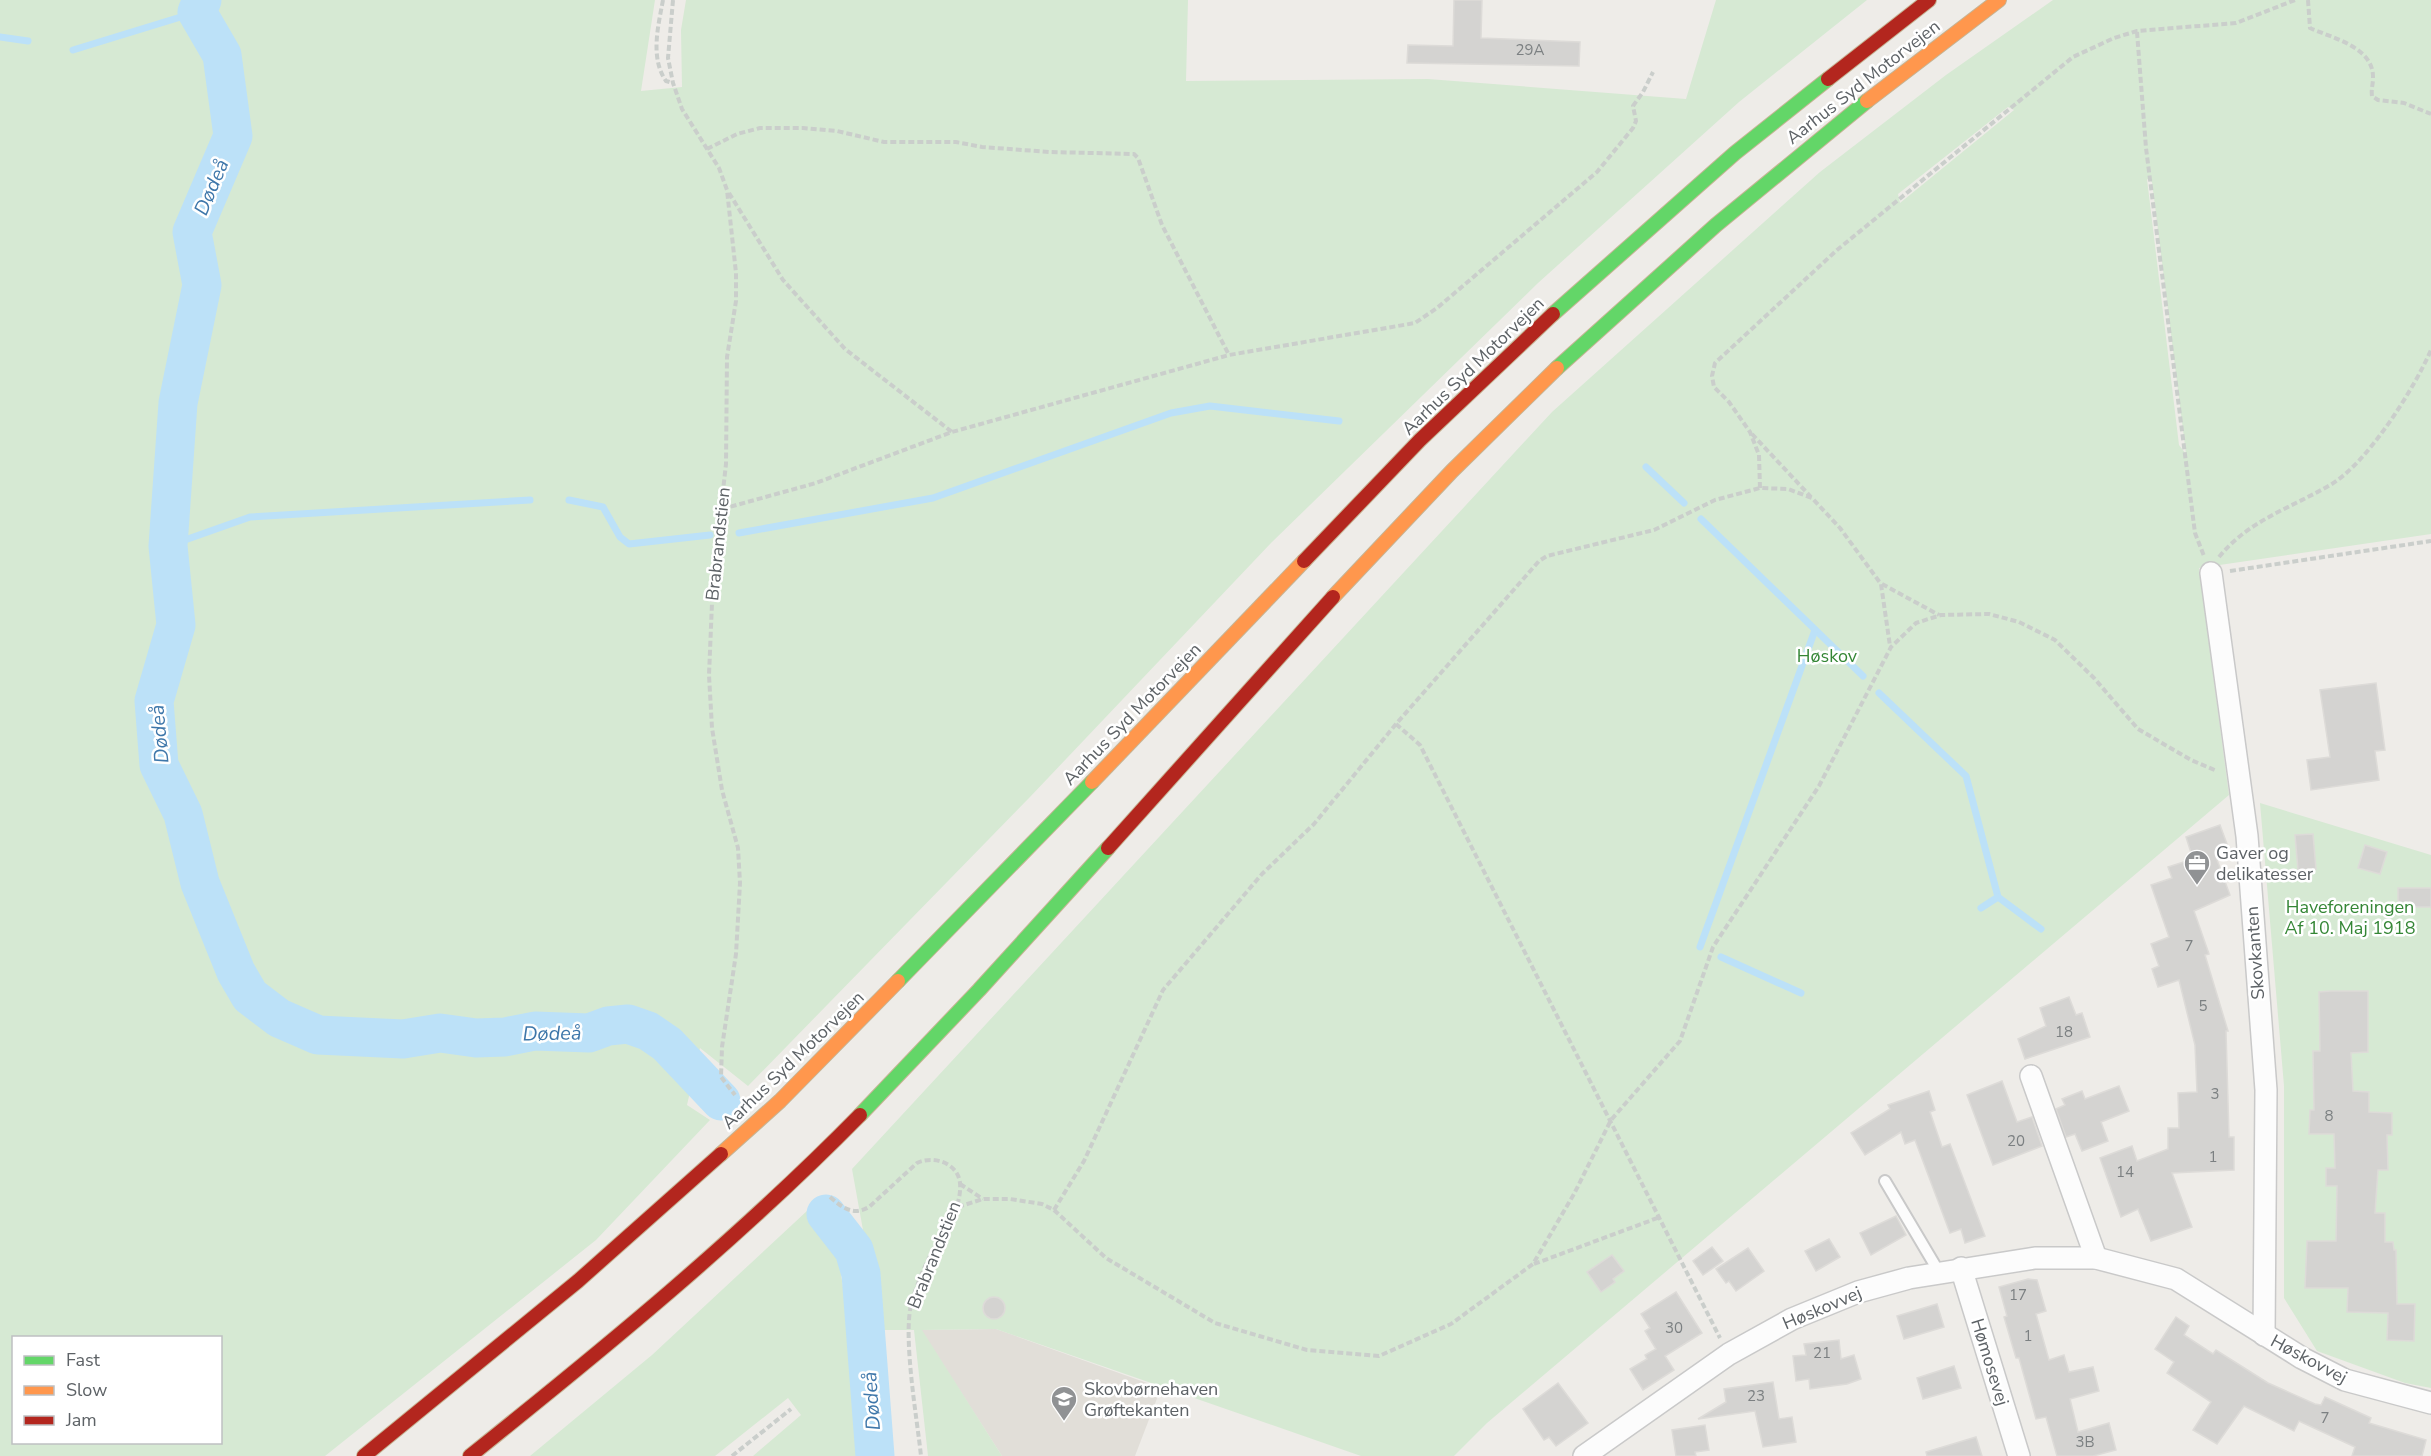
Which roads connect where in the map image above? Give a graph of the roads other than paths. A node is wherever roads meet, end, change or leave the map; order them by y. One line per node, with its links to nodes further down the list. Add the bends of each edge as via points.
1 (1929, 0): 11 (highway, Aarhus Syd Motorvejen, via 1735,153 1577,292 1420,440 780,1101 578,1281)
2 (1999, 0): 12 (highway, Aarhus Syd Motorvejen, via 1768,180 1604,324 1452,471 937,1034 816,1160 623,1335)
3 (2211, 573): 9 (street, Skovkanten, via 2241,781 2266,1090)
4 (2031, 1076): 6 (street)
5 (1885, 1181): 8 (lane)
6 (2096, 1258): 7 (street, Høskovvej, via 2035,1258); 9 (street, Høskovvej, via 2176,1279)
7 (1961, 1268): 8 (street, Høskovvej); 14 (street, Hømosevej)
8 (1939, 1272): 13 (street, Høskovvej, via 1858,1292 1792,1319 1729,1354)
9 (2264, 1335): 10 (street, Høskovvej, via 2345,1380)
10 (2431, 1402)
11 (364, 1456)
12 (470, 1456)
13 (1584, 1456)
14 (2019, 1456)

